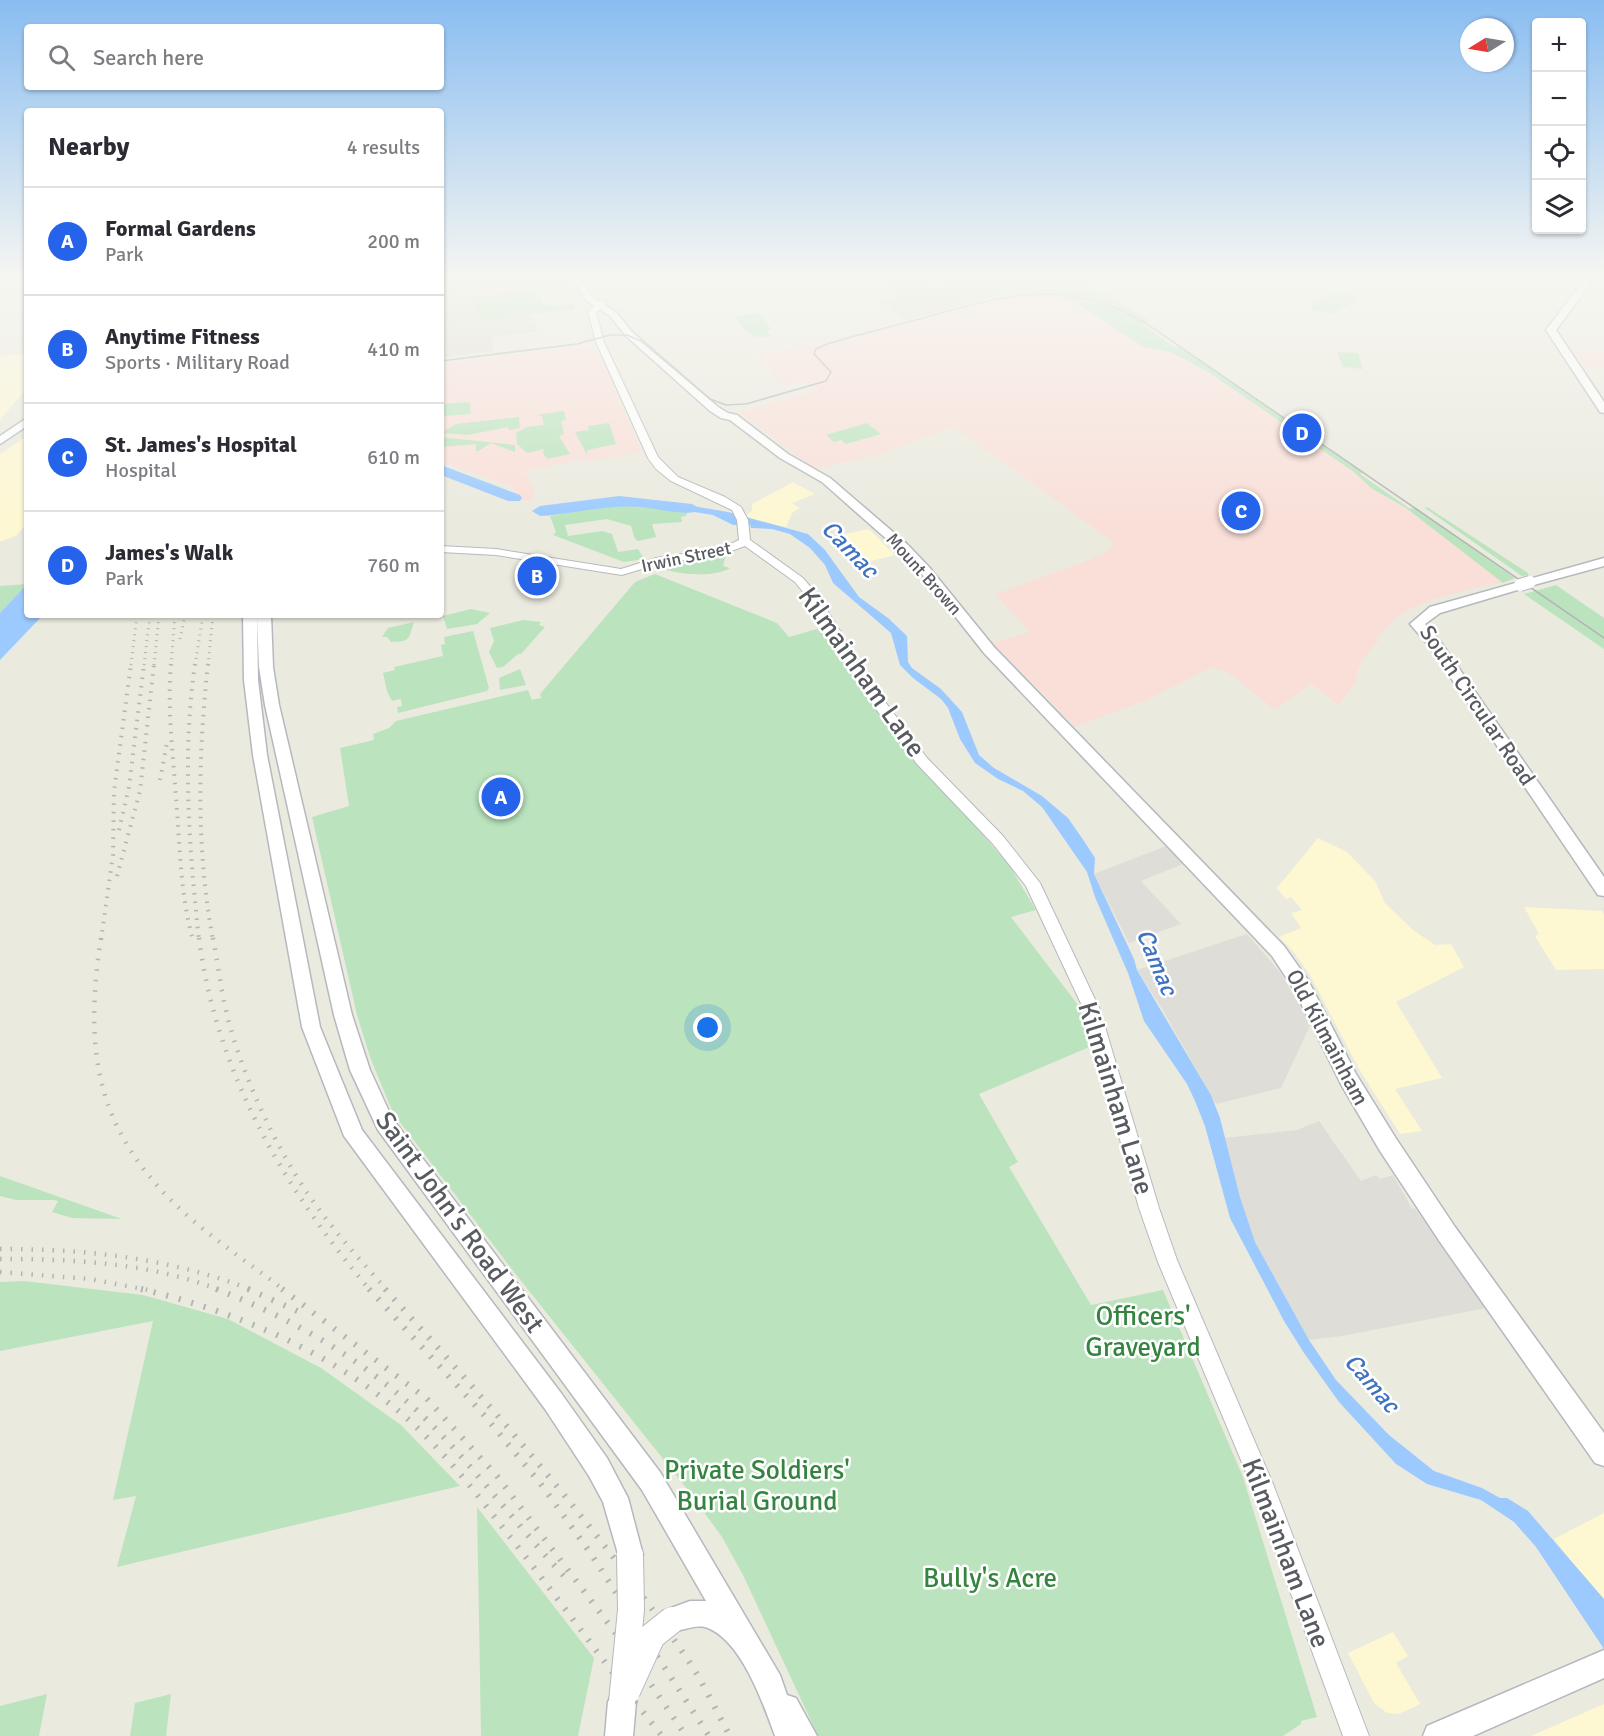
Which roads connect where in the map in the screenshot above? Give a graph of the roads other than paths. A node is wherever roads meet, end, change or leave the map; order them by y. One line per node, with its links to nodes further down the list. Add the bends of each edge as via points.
1 (609, 360): 7 (street, via 662,472 725,501 739,513)
2 (658, 360): 12 (main road, Mount Brown, via 725,416 733,417 784,456 836,488 903,547)
3 (1571, 360): 4 (main road)
4 (1604, 410)
5 (24, 423): 6 (main road)
6 (0, 441)
7 (744, 533): 8 (street, Irwin Street, via 737,547 618,572 496,552); 22 (street, Kilmainham Lane, via 799,580 875,698 922,761 991,832 1032,883 1092,1010 1168,1262 1262,1484)
8 (444, 549)
9 (1604, 562): 13 (main road, South Circular Road, via 1435,610 1417,624 1436,645)
10 (250, 618): 18 (main road, Saint John's Road West, bridge, via 251,680 260,755 311,1027 354,1136 546,1392 615,1498 630,1555 631,1610)
11 (264, 618): 15 (main road, Saint John's Road West, via 272,705 343,1014 360,1070 385,1124 651,1481)
12 (1000, 662): 14 (main road, Old Kilmainham, via 1286,960 1384,1137)
13 (1604, 890)
14 (1604, 1454)
15 (747, 1644): 17 (main road, Saint John's Road West); 18 (main road, bridge, via 719,1618 698,1612 672,1620 652,1636)
16 (1599, 1667): 23 (main road)
17 (770, 1685): 20 (main road, Saint John's Road West); 21 (main road)
18 (622, 1702): 19 (main road, Saint John's Road West)
19 (619, 1736)
20 (789, 1736)
21 (803, 1736)
22 (1356, 1736)
23 (1437, 1736)

